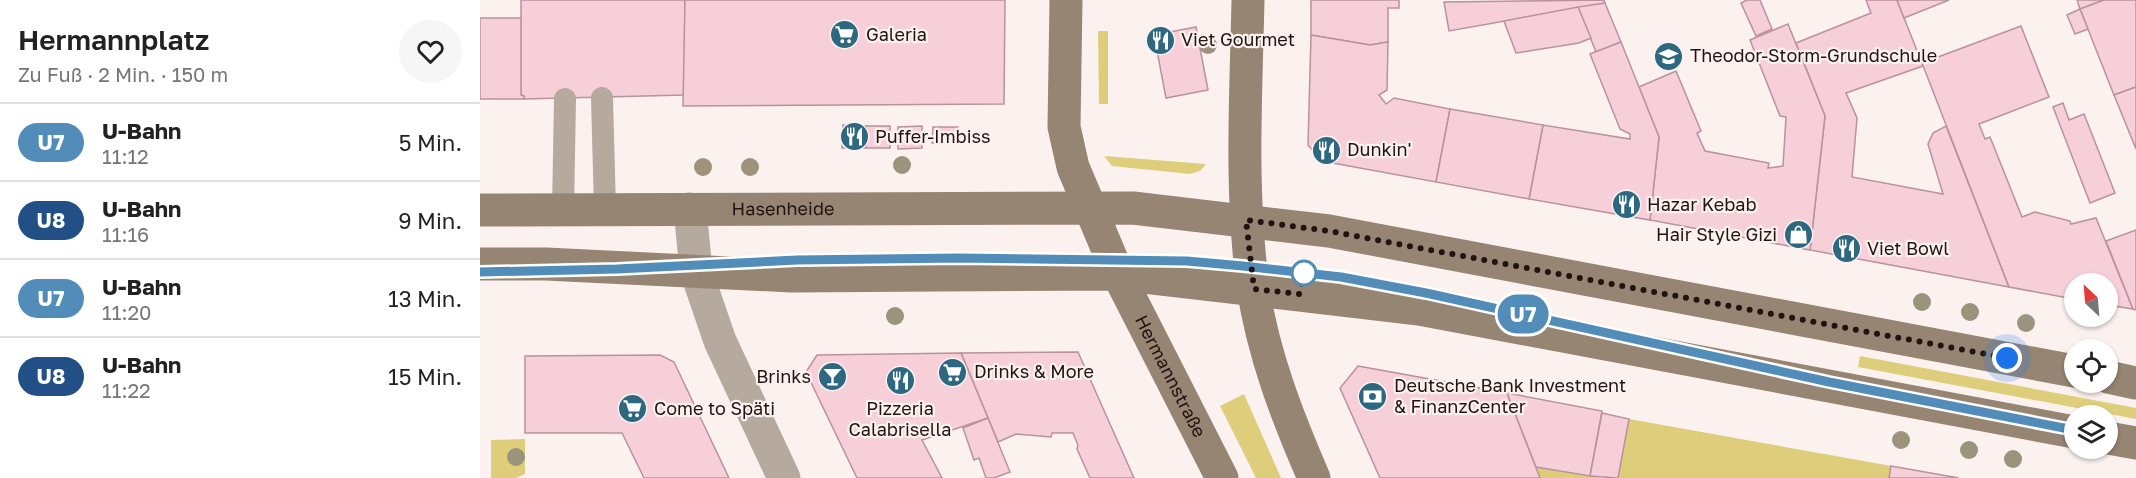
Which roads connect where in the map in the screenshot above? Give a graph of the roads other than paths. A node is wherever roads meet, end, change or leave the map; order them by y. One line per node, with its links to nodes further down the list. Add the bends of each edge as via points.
1 (1066, 0): 5 (main road, Hermannstraße, via 1064,127)
2 (1248, 0): 10 (main road)
3 (602, 98): 9 (lane)
4 (565, 99): 8 (lane)
5 (1087, 206): 6 (main road, Hasenheide); 10 (main road, Hasenheide); 13 (main road, Hermannstraße)
6 (690, 209): 9 (main road, Hasenheide); 12 (street)
7 (480, 210): 8 (main road, Hasenheide)
8 (563, 210): 9 (main road, Hasenheide)
9 (605, 210)
10 (1246, 220): 14 (main road); 15 (main road, Hasenheide, via 1341,233)
11 (480, 264): 12 (main road)
12 (696, 270): 13 (main road, via 791,276); 21 (street, via 720,341)
13 (1118, 274): 14 (main road); 22 (main road, Hermannstraße)
14 (1254, 289): 18 (main road, via 1419,309); 23 (main road, via 1272,370)
15 (2064, 369)
16 (2118, 379): 17 (main road)
17 (2136, 383)
18 (2064, 430)
19 (2118, 440): 20 (main road)
20 (2136, 443)
21 (784, 478)
22 (1222, 478)
23 (1314, 478)

